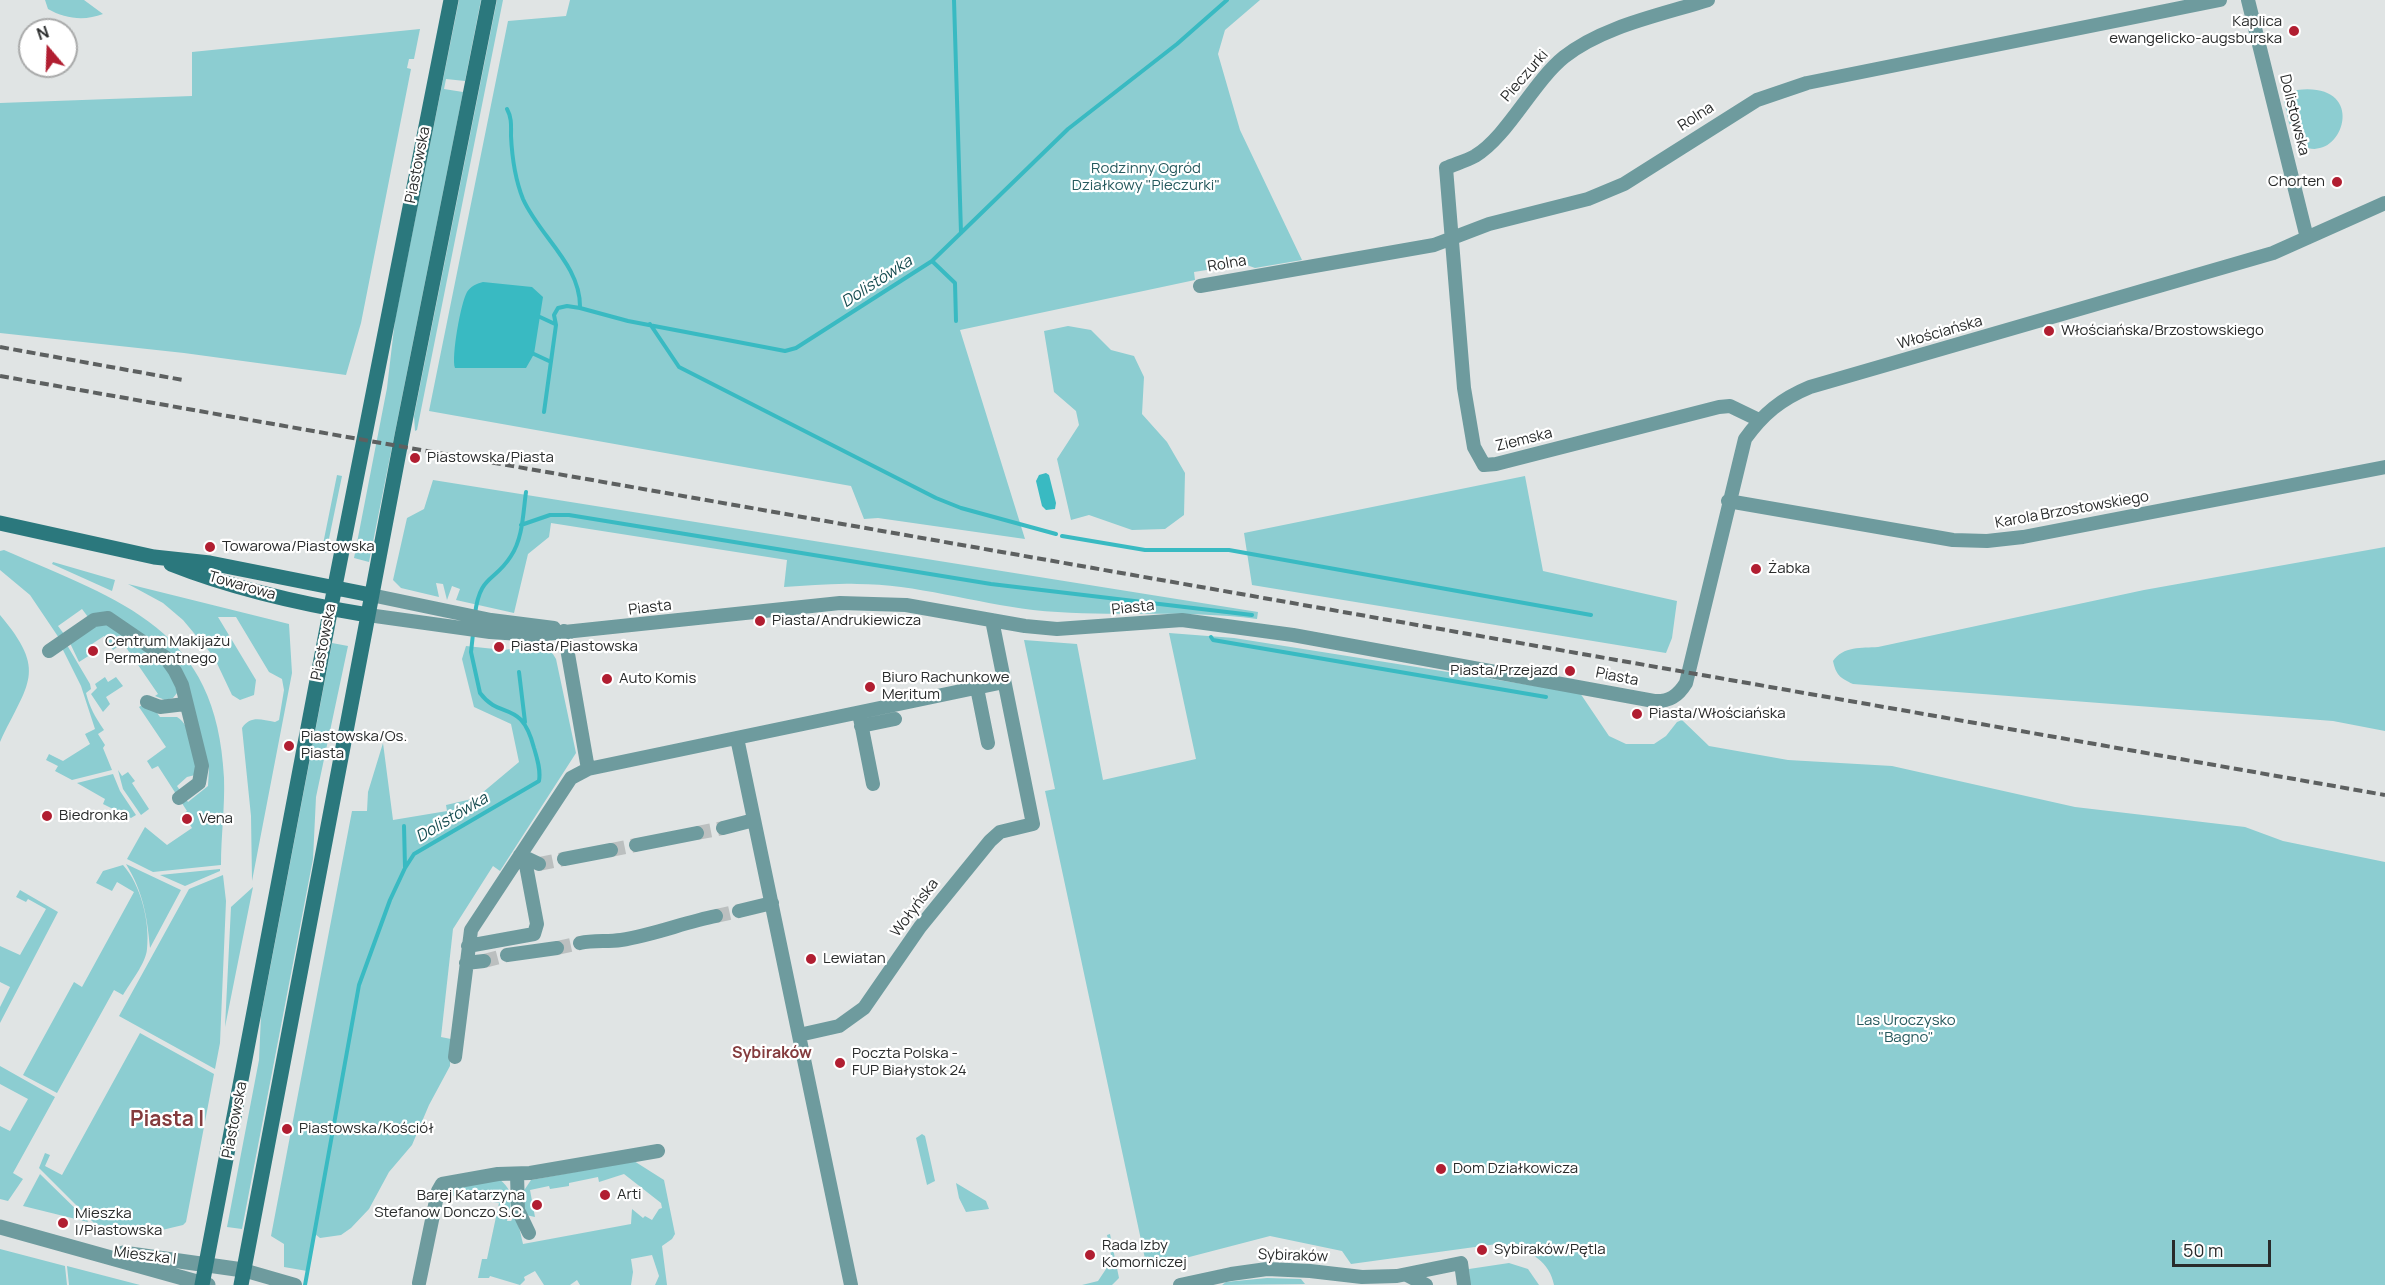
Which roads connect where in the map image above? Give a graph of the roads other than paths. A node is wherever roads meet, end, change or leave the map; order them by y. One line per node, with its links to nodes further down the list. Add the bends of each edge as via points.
1 (450, 0): 16 (main road, Piastowska)
2 (489, 0): 18 (main road)
3 (1708, 0): 7 (street, Pieczurki, via 1604,34 1574,50 1551,69 1489,145 1446,168)
4 (2220, 0): 7 (street, Rolna, via 1807,83 1733,113 1605,194 1495,222)
5 (2248, 0): 8 (street, Dolistowska)
6 (2385, 202): 8 (street, Włościańska)
7 (1454, 237): 9 (street, Rolna, via 1434,245); 10 (street, Ziemska, via 1464,388 1474,447 1484,465 1719,407 1730,406)
8 (2307, 238): 10 (street, Włościańska, via 2273,253 1810,387 1776,404)
9 (1200, 286)
10 (1759, 420): 12 (street, Włościańska, via 1746,439)
11 (2385, 467): 12 (street, Karola Brzostowskiego, via 1987,541 1953,540)
12 (1728, 501): 25 (street, Włościańska)
13 (0, 523): 14 (main road, Towarowa)
14 (154, 557): 15 (main road, Towarowa); 17 (main road, Towarowa)
15 (266, 573): 16 (main road, Towarowa); 17 (main road, via 270,583)
16 (335, 586): 18 (main road, Towarowa); 19 (main road, Piastowska)
17 (261, 592): 19 (main road, Towarowa)
18 (371, 595): 20 (main road); 22 (street, Piasta)
19 (331, 609): 20 (main road, Towarowa); 61 (main road, Piastowska)
20 (368, 615): 22 (street, Piasta); 62 (main road)
21 (992, 620): 23 (street, Piasta, via 906,605 840,603); 25 (street, Piasta, via 1074,630 1159,621 1208,622 1654,701 1666,701 1678,694); 26 (street)
22 (461, 621): 23 (street, Piasta)
23 (562, 631): 34 (street)
24 (49, 651): 29 (street, via 93,620 108,618 165,657 182,685)
25 (1688, 673)
26 (1004, 682): 27 (street); 54 (street, Wołyńska, via 1033,824 1000,832 990,841 920,927 858,1014 839,1026)
27 (977, 688): 31 (street); 32 (street)
28 (147, 702): 29 (street, via 160,707)
29 (185, 704): 36 (street, via 202,775 194,788)
30 (895, 719): 31 (street)
31 (860, 720): 33 (street); 35 (street)
32 (983, 735)
33 (737, 738): 34 (street); 37 (street)
34 (588, 769): 42 (street, via 571,778)
35 (873, 784)
36 (178, 798)
37 (754, 820): 38 (street); 45 (street)
38 (723, 828)
39 (697, 833): 40 (street)
40 (636, 845)
41 (611, 850): 43 (street)
42 (523, 858): 44 (street); 49 (street, via 477,917); 49 (street, via 537,924 534,934)
43 (564, 859)
44 (539, 864)
45 (772, 903): 46 (street); 54 (street)
46 (739, 911)
47 (716, 916): 48 (street, via 623,939)
48 (580, 943)
49 (468, 946): 53 (street)
50 (557, 948): 51 (street)
51 (507, 955)
52 (484, 960): 53 (street)
53 (466, 963): 55 (street)
54 (799, 1035): 68 (street)
55 (455, 1057)
56 (658, 1151): 57 (street)
57 (517, 1173): 59 (street, via 518,1210); 65 (street, via 442,1184)
58 (0, 1227): 60 (street, Mieszka I)
59 (528, 1233)
60 (84, 1249): 61 (street, Mieszka I); 66 (street, Mieszka I)
61 (206, 1264): 62 (street, Mieszka I); 66 (main road, Piastowska)
62 (242, 1278): 67 (street)
63 (1401, 1279): 64 (street, Sybiraków, via 1284,1269 1248,1271); 70 (street); 71 (street, Sybiraków, via 1429,1268 1461,1263)
64 (1212, 1281): 69 (street, Sybiraków)
65 (419, 1283)
66 (204, 1285)
67 (294, 1285)
68 (851, 1285)
69 (1180, 1285)
70 (1426, 1285)
71 (1464, 1285)

